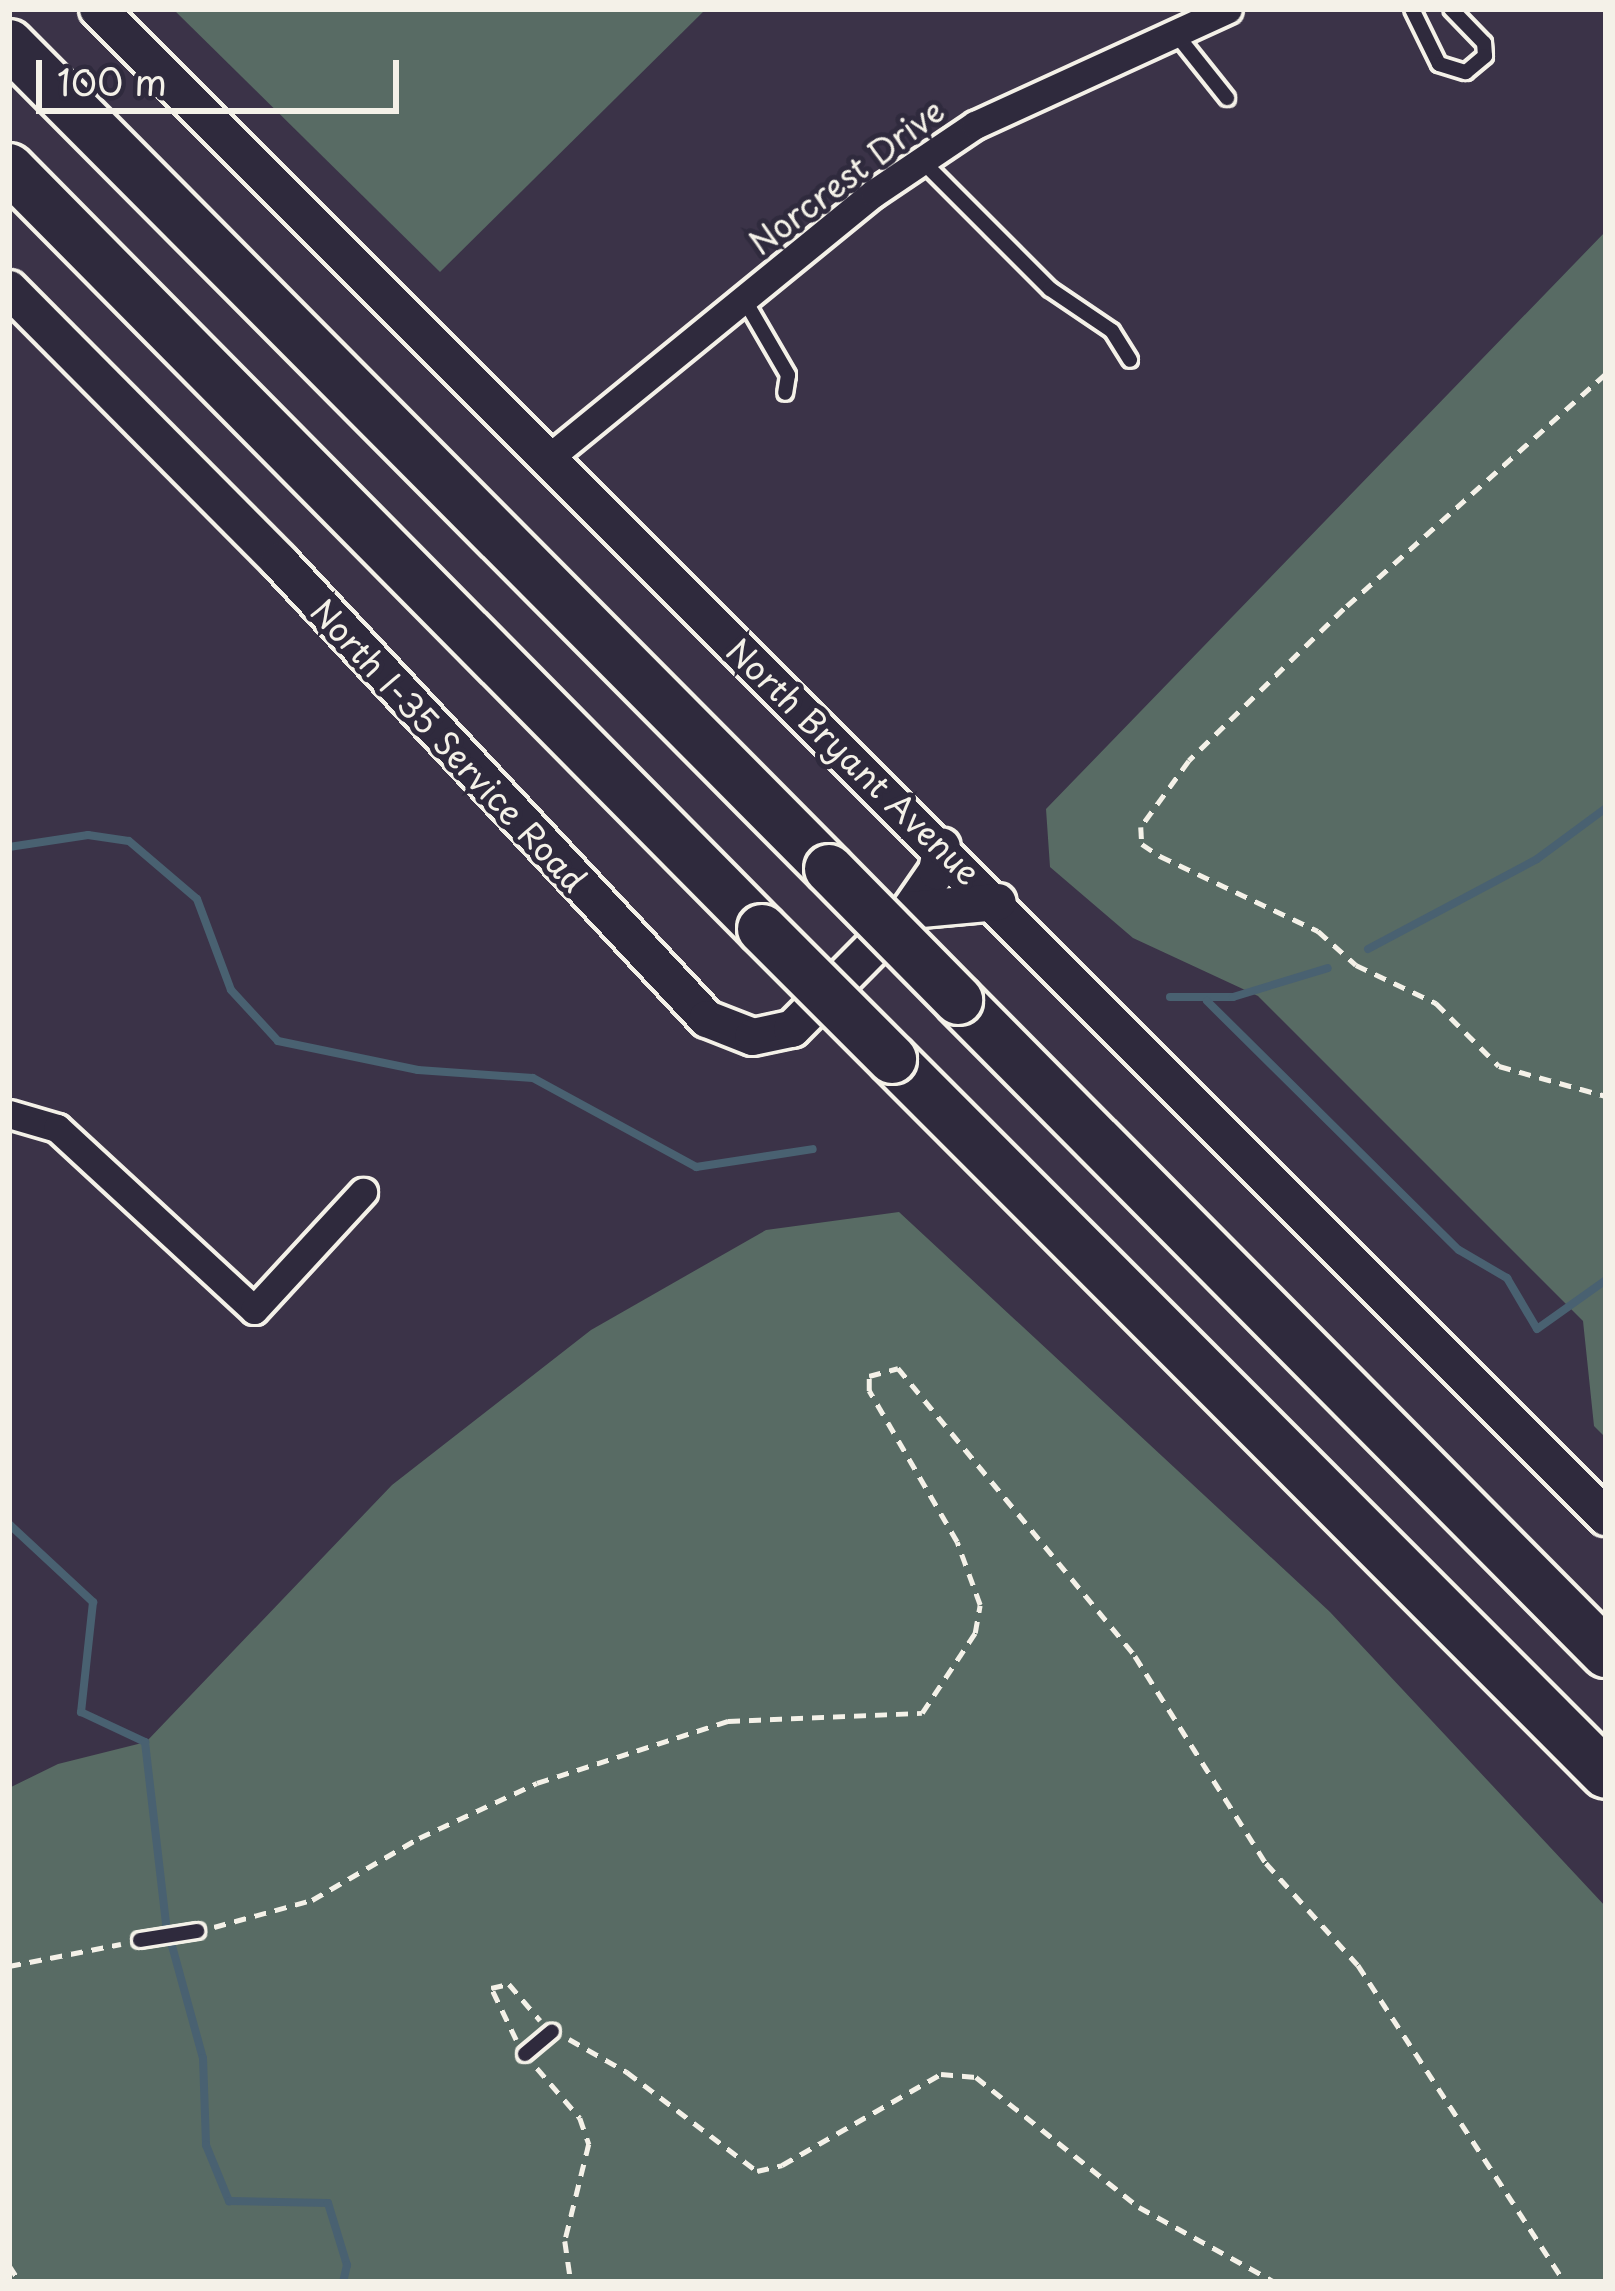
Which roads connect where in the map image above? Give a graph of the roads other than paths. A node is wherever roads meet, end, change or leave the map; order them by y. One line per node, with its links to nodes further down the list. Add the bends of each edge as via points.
1 (98, 9): 14 (main road, North Bryant Avenue)
2 (1228, 9): 5 (street, Norcrest Drive)
3 (1412, 9): 4 (lane, via 1439,64 1466,73 1485,56 1484,44)
4 (1451, 9)
5 (1176, 34): 7 (lane); 8 (street, Norcrest Drive, via 974,125)
6 (9, 44): 21 (highway, bridge)
7 (1228, 98)
8 (922, 161): 11 (street, Norcrest Drive); 12 (lane, via 1050,289 1112,331)
9 (9, 168): 22 (highway, bridge)
10 (9, 289): 17 (main road, North I-35 Service Road, via 279,561 706,1019 753,1037 792,1029)
11 (744, 299): 13 (lane, via 788,375); 14 (street, Norcrest Drive)
12 (1130, 360)
13 (784, 393)
14 (545, 461): 15 (main road, North Bryant Avenue)
15 (942, 846): 16 (main road, North Bryant Avenue); 17 (main road, North I-35 Service Road, via 937,871)
16 (998, 902): 17 (main road); 20 (main road, North Bryant Avenue)
17 (910, 910)
18 (9, 1114): 19 (street, via 57,1128 254,1310)
19 (363, 1192)
20 (1606, 1517)
21 (1606, 1653)
22 (1606, 1774)
23 (197, 1931): 24 (lane)
24 (140, 1940)
25 (552, 2031): 26 (lane)
26 (525, 2054)

